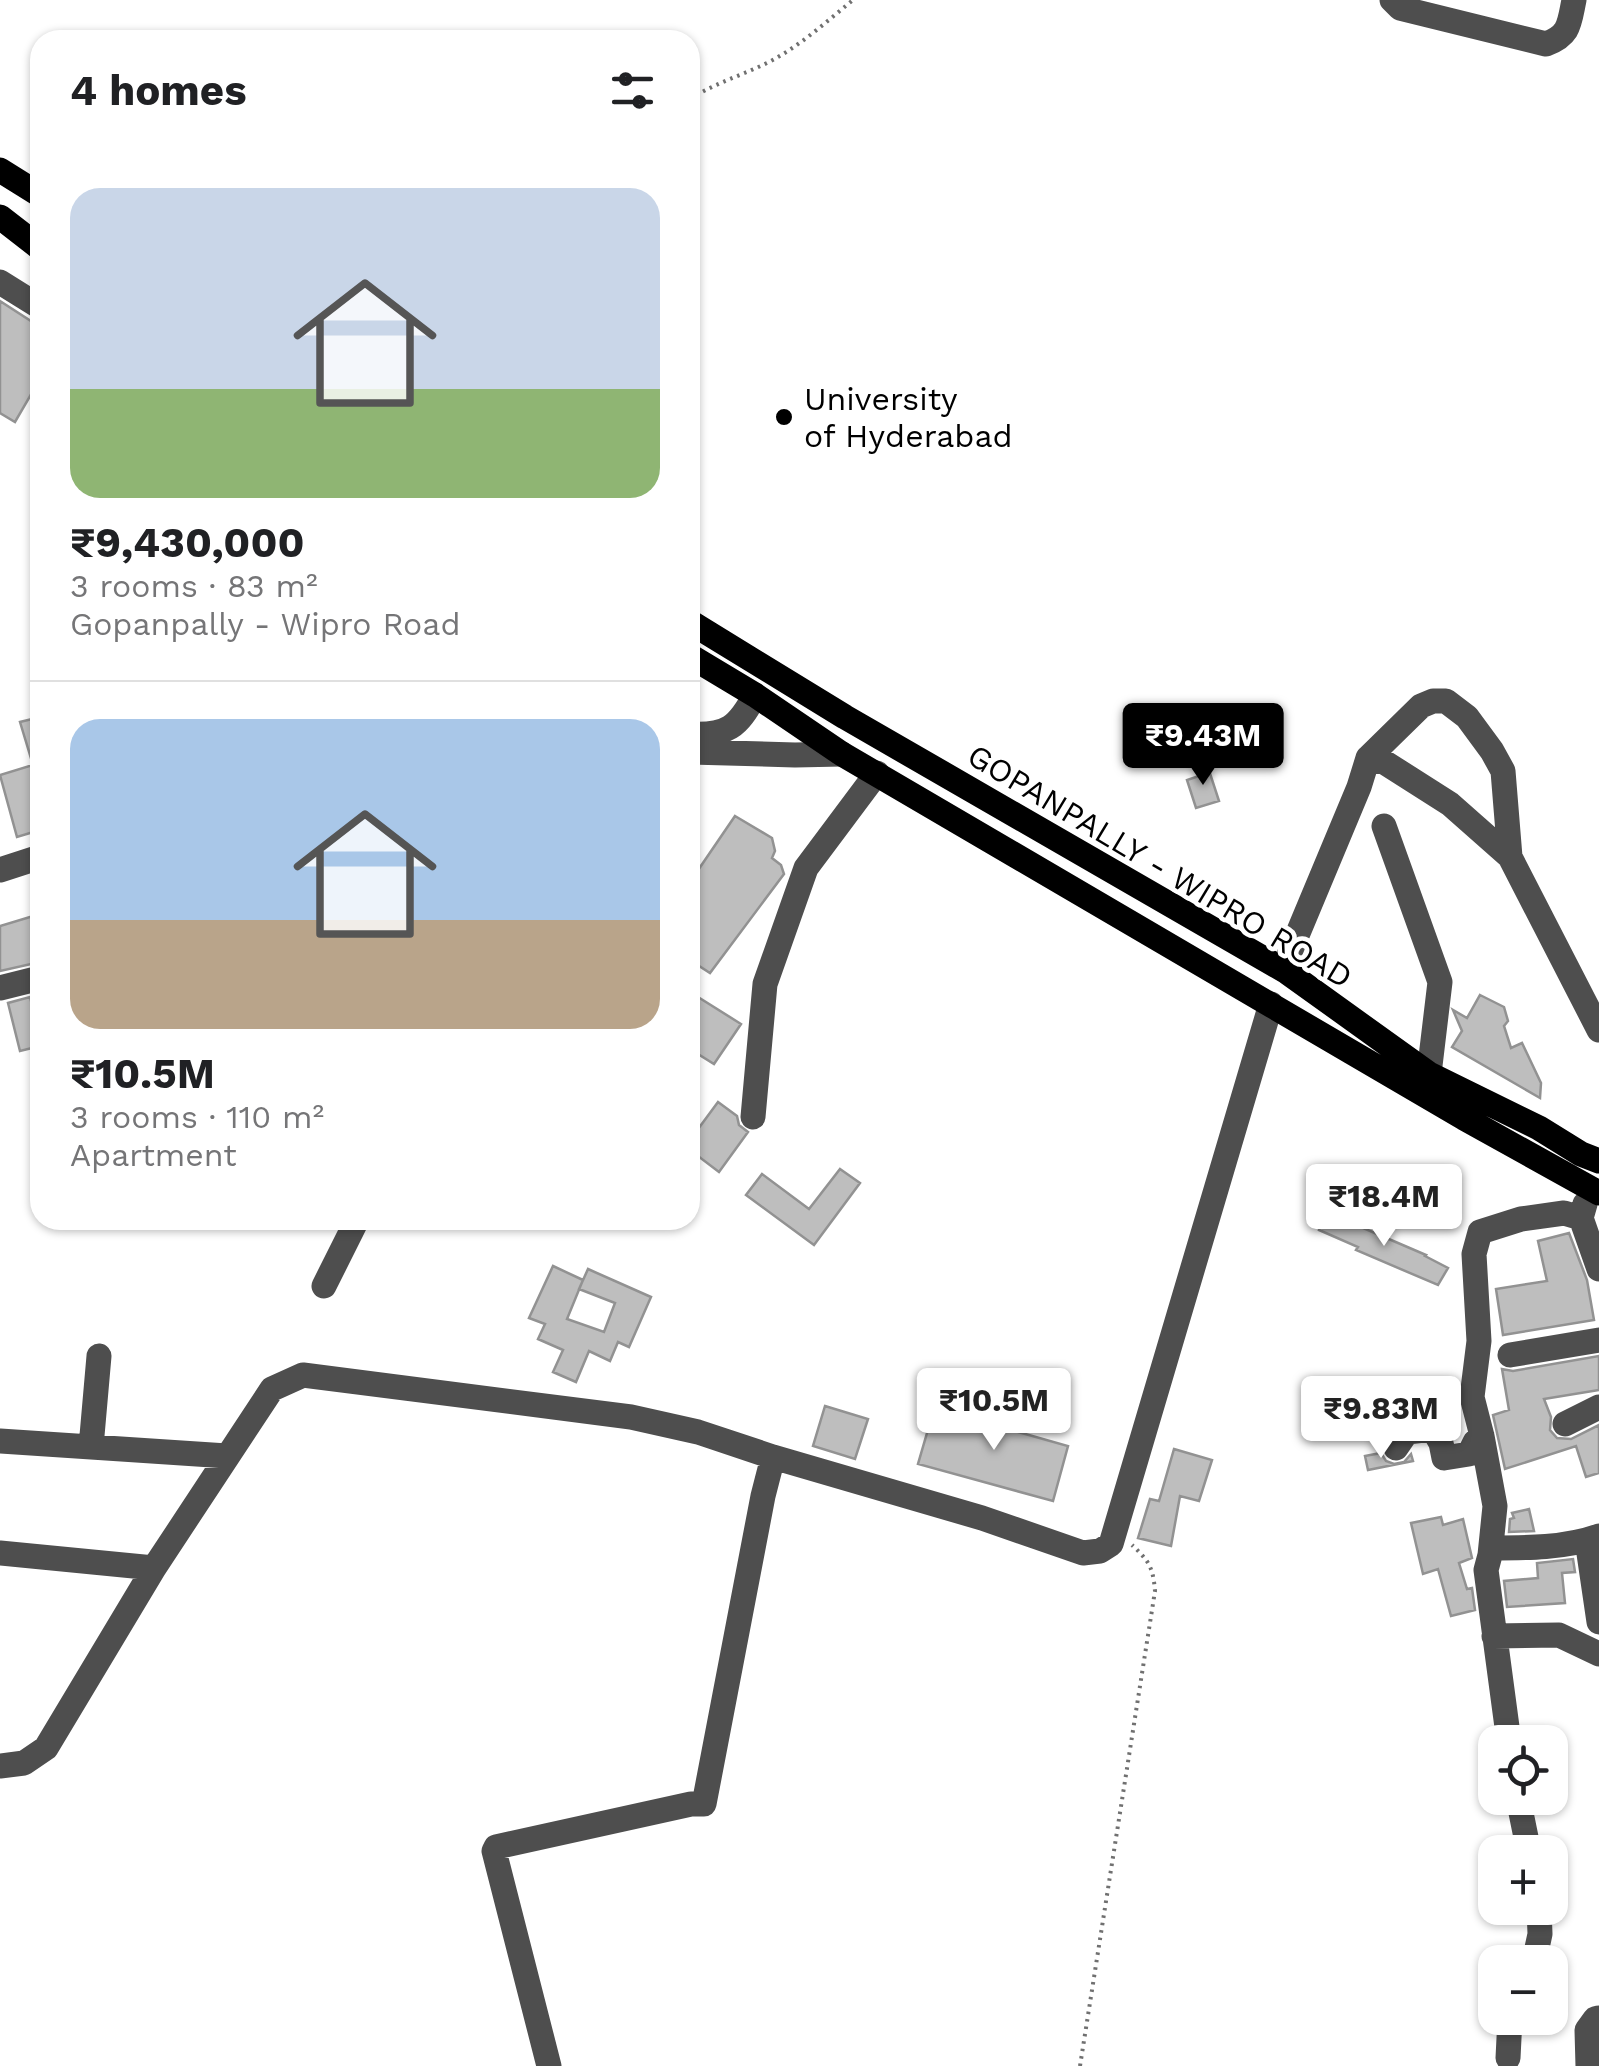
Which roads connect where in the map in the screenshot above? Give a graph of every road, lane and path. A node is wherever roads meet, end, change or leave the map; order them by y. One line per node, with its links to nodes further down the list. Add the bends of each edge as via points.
1 (852, 0): 4 (path, via 769,62)
2 (1392, 0): 3 (street, via 1400,8 1546,44 1566,30)
3 (1574, 0)
4 (700, 92)
5 (0, 170): 6 (main road)
6 (30, 189)
7 (0, 217): 8 (main road)
8 (30, 240)
9 (0, 282): 10 (street)
10 (30, 301)
11 (700, 628): 24 (main road, GOPANPALLY - WIPRO ROAD)
12 (700, 662): 13 (main road, GOPANPALLY - WIPRO ROAD)
13 (755, 696): 14 (street, via 737,723); 16 (main road, GOPANPALLY - WIPRO ROAD)
14 (700, 735)
15 (700, 752): 16 (street)
16 (842, 754): 18 (main road, GOPANPALLY - WIPRO ROAD)
17 (1368, 758): 20 (street, via 1450,804); 20 (street, via 1421,706 1446,701 1467,718 1503,772); 24 (street)
18 (878, 773): 27 (main road, GOPANPALLY - WIPRO ROAD); 30 (street, via 806,868 765,984)
19 (1384, 826): 29 (street, via 1440,982)
20 (1510, 857): 28 (street)
21 (30, 860): 22 (street)
22 (2, 868): 23 (street)
23 (30, 871)
24 (1282, 969): 29 (main road, GOPANPALLY - WIPRO ROAD)
25 (30, 980): 26 (street)
26 (0, 988)
27 (1271, 1004): 32 (main road, GOPANPALLY - WIPRO ROAD); 48 (street)
28 (1599, 1030)
29 (1429, 1074): 31 (main road, GOPANPALLY - WIPRO ROAD)
30 (753, 1117)
31 (1599, 1162)
32 (1594, 1191): 33 (street)
33 (1581, 1218): 35 (street); 42 (street, via 1564,1213 1480,1232 1472,1397)
34 (352, 1230): 36 (street)
35 (1599, 1269)
36 (324, 1286)
37 (1599, 1340): 38 (street)
38 (1510, 1355)
39 (99, 1356): 44 (street)
40 (1599, 1406): 41 (street)
41 (1565, 1424)
42 (1482, 1436): 45 (street, via 1469,1454 1444,1458 1433,1429 1407,1432); 50 (street, via 1495,1506)
43 (0, 1441): 44 (street)
44 (91, 1447): 46 (street)
45 (1396, 1448)
46 (227, 1456): 47 (street, via 272,1389 303,1375 631,1417); 52 (street)
47 (774, 1457): 48 (street, via 1083,1553 1112,1544); 61 (street, via 704,1804 494,1851)
48 (1117, 1531): 62 (path, via 1148,1559 1155,1591)
49 (1593, 1538): 50 (street); 53 (street)
50 (1491, 1548): 54 (street, via 1486,1570)
51 (0, 1553): 52 (street)
52 (154, 1568): 57 (street, via 46,1748 24,1763)
53 (1599, 1622)
54 (1494, 1636): 55 (street, via 1559,1635); 56 (street)
55 (1599, 1654)
56 (1507, 1725)
57 (0, 1766)
58 (1599, 2018): 63 (street, via 1587,2030)
59 (1509, 2035): 60 (street)
60 (1508, 2058)
61 (549, 2066)
62 (1080, 2066)
63 (1588, 2066)

